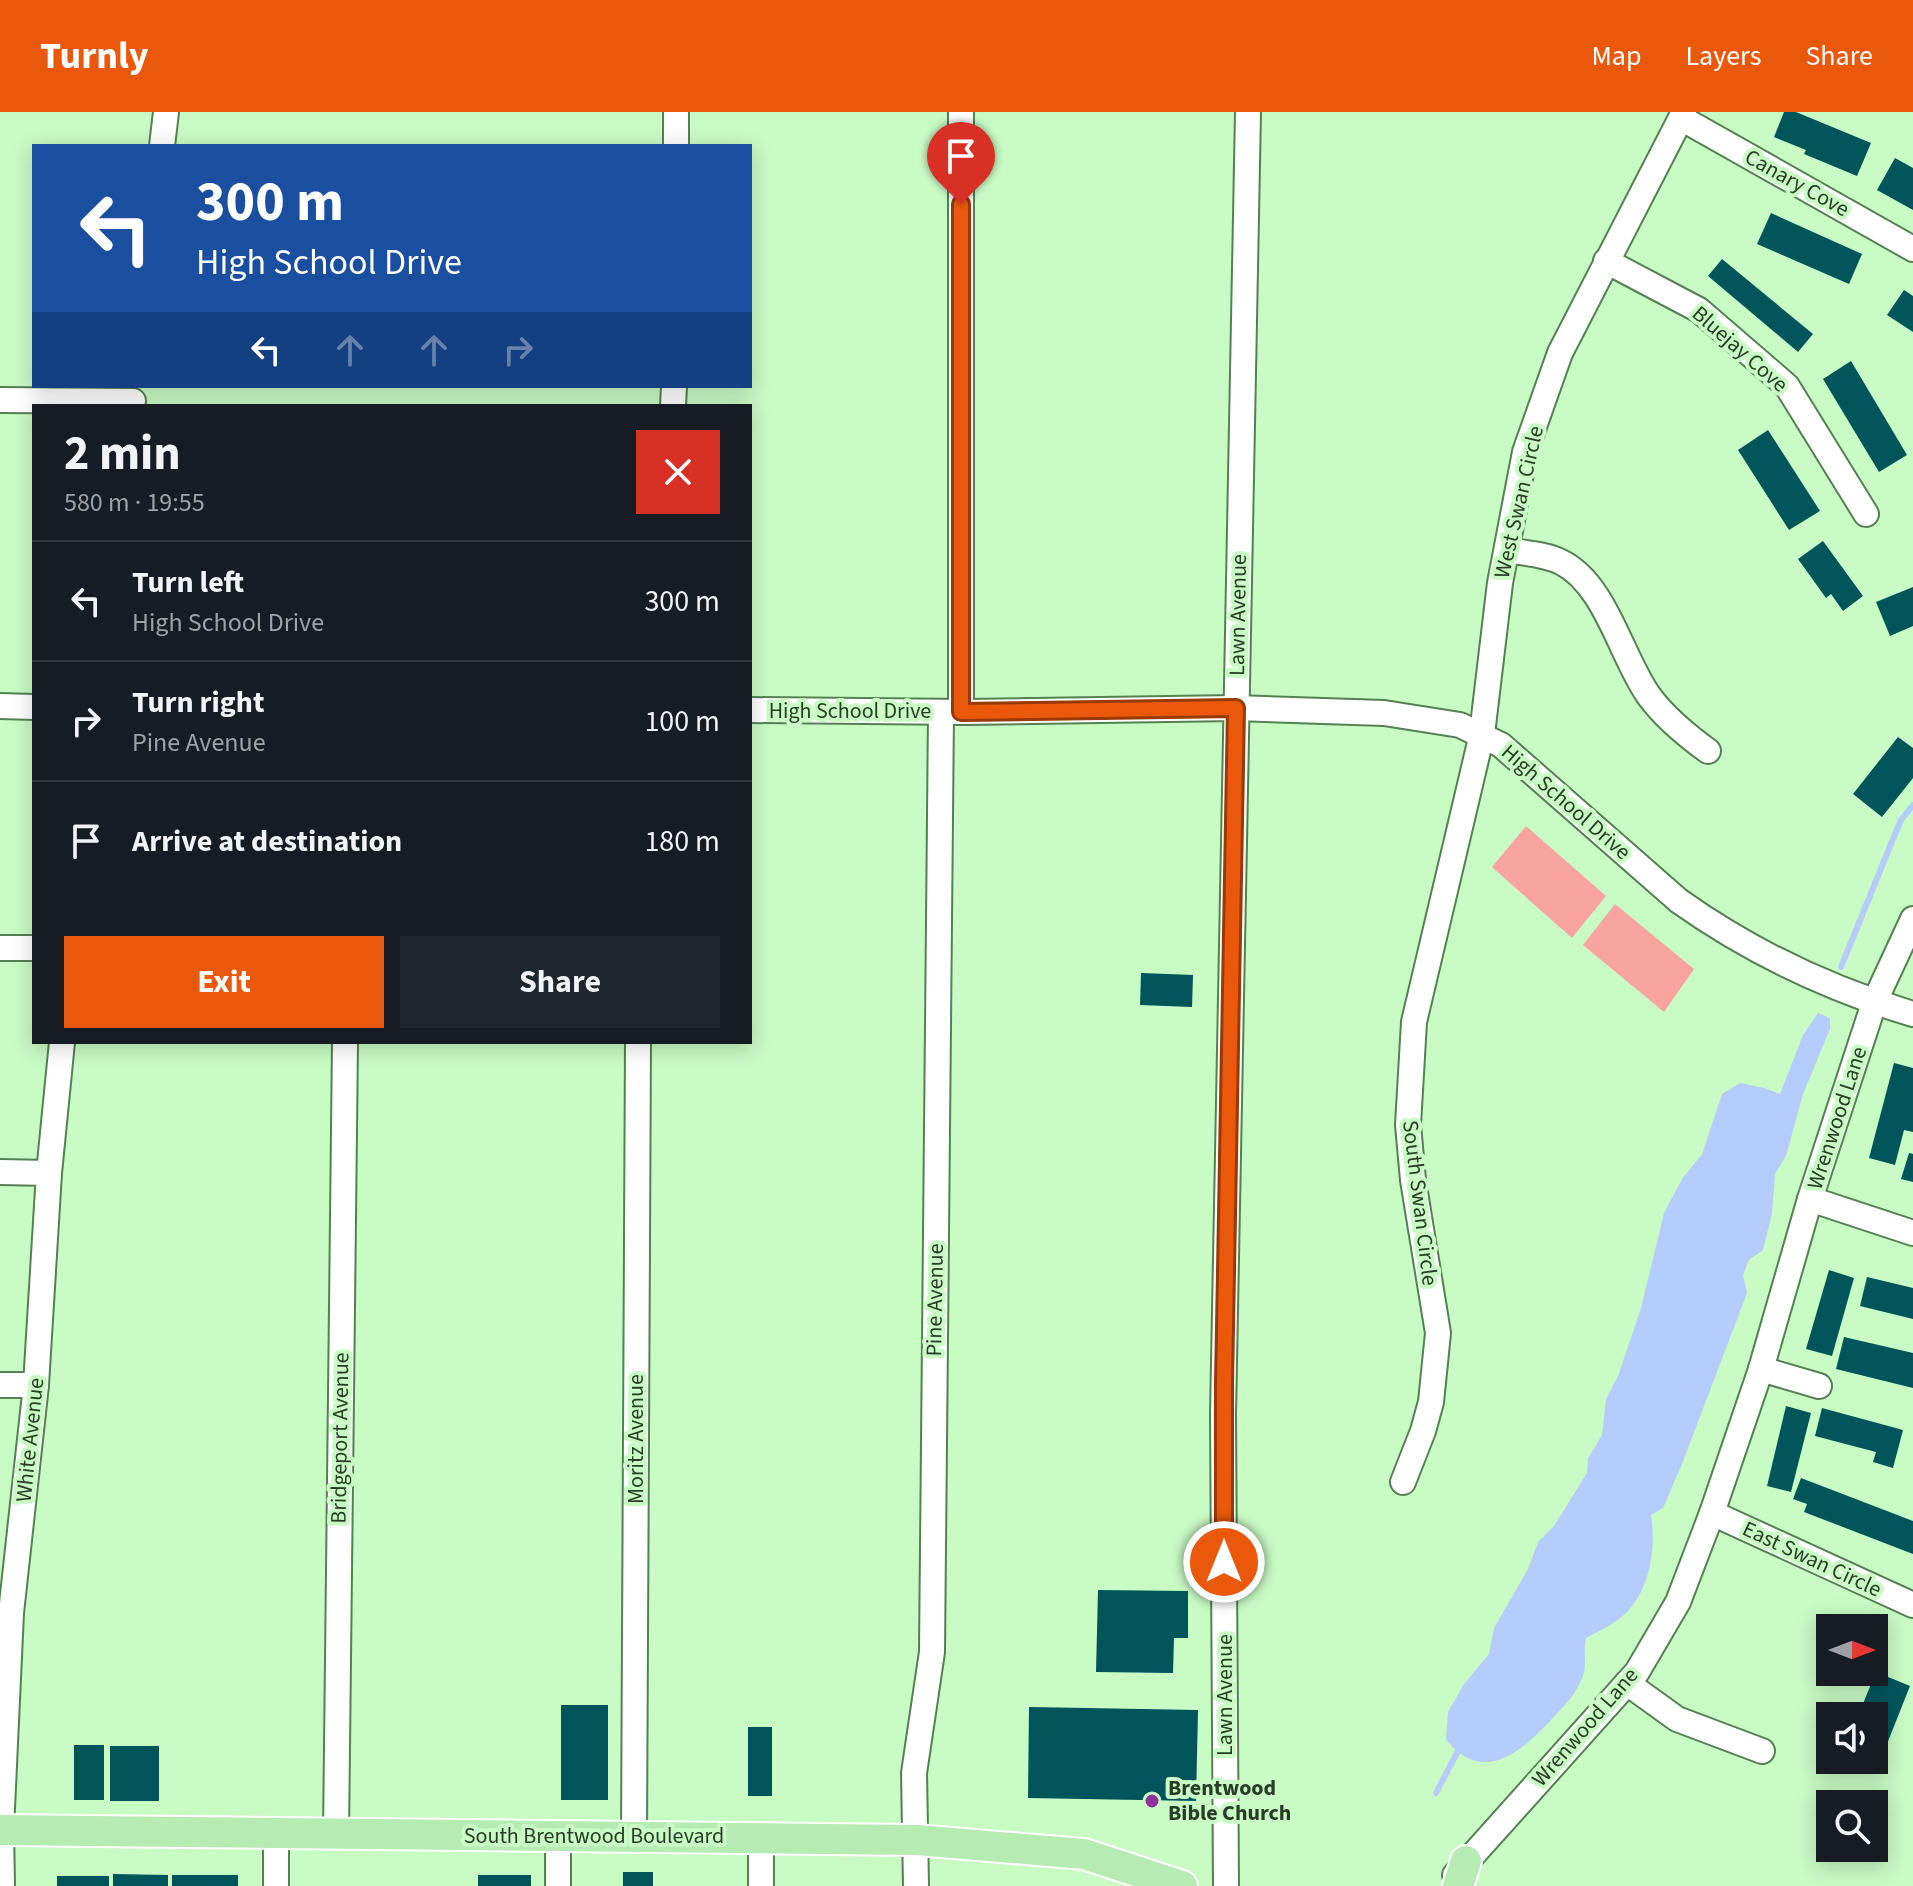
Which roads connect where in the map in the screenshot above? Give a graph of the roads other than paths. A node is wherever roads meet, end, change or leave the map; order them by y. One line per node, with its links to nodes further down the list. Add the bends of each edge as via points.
1 (166, 112): 6 (street)
2 (676, 112): 7 (street)
3 (961, 112): 18 (street, Pine Avenue)
4 (1248, 112): 16 (street, Lawn Avenue)
5 (1682, 115): 8 (street, Canary Cove); 9 (street, West Swan Circle)
6 (162, 144)
7 (676, 144)
8 (1913, 249)
9 (1606, 261): 12 (street, Bluejay Cove, via 1699,310 1787,386); 13 (street, West Swan Circle, via 1560,353 1525,452)
10 (134, 398): 11 (street)
11 (0, 400)
12 (1866, 514)
13 (1507, 550): 19 (street, West Swan Circle); 20 (street, via 1562,562 1582,578 1649,695)
14 (0, 706): 15 (street)
15 (32, 707)
16 (1236, 708): 18 (street, High School Drive); 19 (street, High School Drive, via 1384,713 1460,725); 57 (street, Lawn Avenue, via 1223,1415)
17 (752, 710): 18 (street, High School Drive)
18 (951, 712): 49 (street, Pine Avenue, via 932,1652 914,1773)
19 (1482, 734): 24 (street, High School Drive, via 1712,924 1783,965); 37 (street, South Swan Circle, via 1414,1022 1408,1125 1438,1333 1431,1402)
20 (1708, 751)
21 (1913, 919): 24 (street, Wrenwood Lane)
22 (0, 948): 23 (street)
23 (32, 948)
24 (1874, 1003): 25 (street, High School Drive); 31 (street, Wrenwood Lane)
25 (1913, 1014)
26 (62, 1044): 30 (street, White Avenue)
27 (345, 1044): 45 (street, Bridgeport Avenue)
28 (638, 1044): 47 (street, Moritz Avenue)
29 (0, 1172): 30 (street)
30 (49, 1173): 35 (street, White Avenue)
31 (1810, 1199): 32 (street); 33 (street, Wrenwood Lane)
32 (1913, 1233)
33 (1761, 1369): 36 (street); 38 (street, Wrenwood Lane)
34 (0, 1385): 35 (street)
35 (36, 1385): 40 (street, White Avenue)
36 (1819, 1386)
37 (1403, 1482)
38 (1712, 1513): 39 (street, East Swan Circle); 41 (street, Wrenwood Lane, via 1678,1602)
39 (1913, 1605)
40 (5, 1613): 43 (street, White Avenue)
41 (1627, 1683): 42 (street, via 1677,1719); 50 (street, Wrenwood Lane)
42 (1762, 1751)
43 (1, 1830): 44 (main road, South Brentwood Boulevard); 51 (street, White Avenue)
44 (276, 1834): 45 (main road, South Brentwood Boulevard); 52 (street)
45 (336, 1835): 46 (main road, South Brentwood Boulevard)
46 (558, 1835): 47 (main road, South Brentwood Boulevard); 53 (street)
47 (634, 1835): 48 (main road, South Brentwood Boulevard)
48 (761, 1838): 49 (main road, South Brentwood Boulevard); 54 (street)
49 (917, 1840): 55 (street, Pine Avenue); 56 (main road, South Brentwood Boulevard, via 1084,1854)
50 (1462, 1874): 58 (street, Wrenwood Lane)
51 (2, 1886)
52 (276, 1886)
53 (558, 1886)
54 (761, 1886)
55 (916, 1886)
56 (1182, 1886)
57 (1226, 1886)
58 (1445, 1886)

